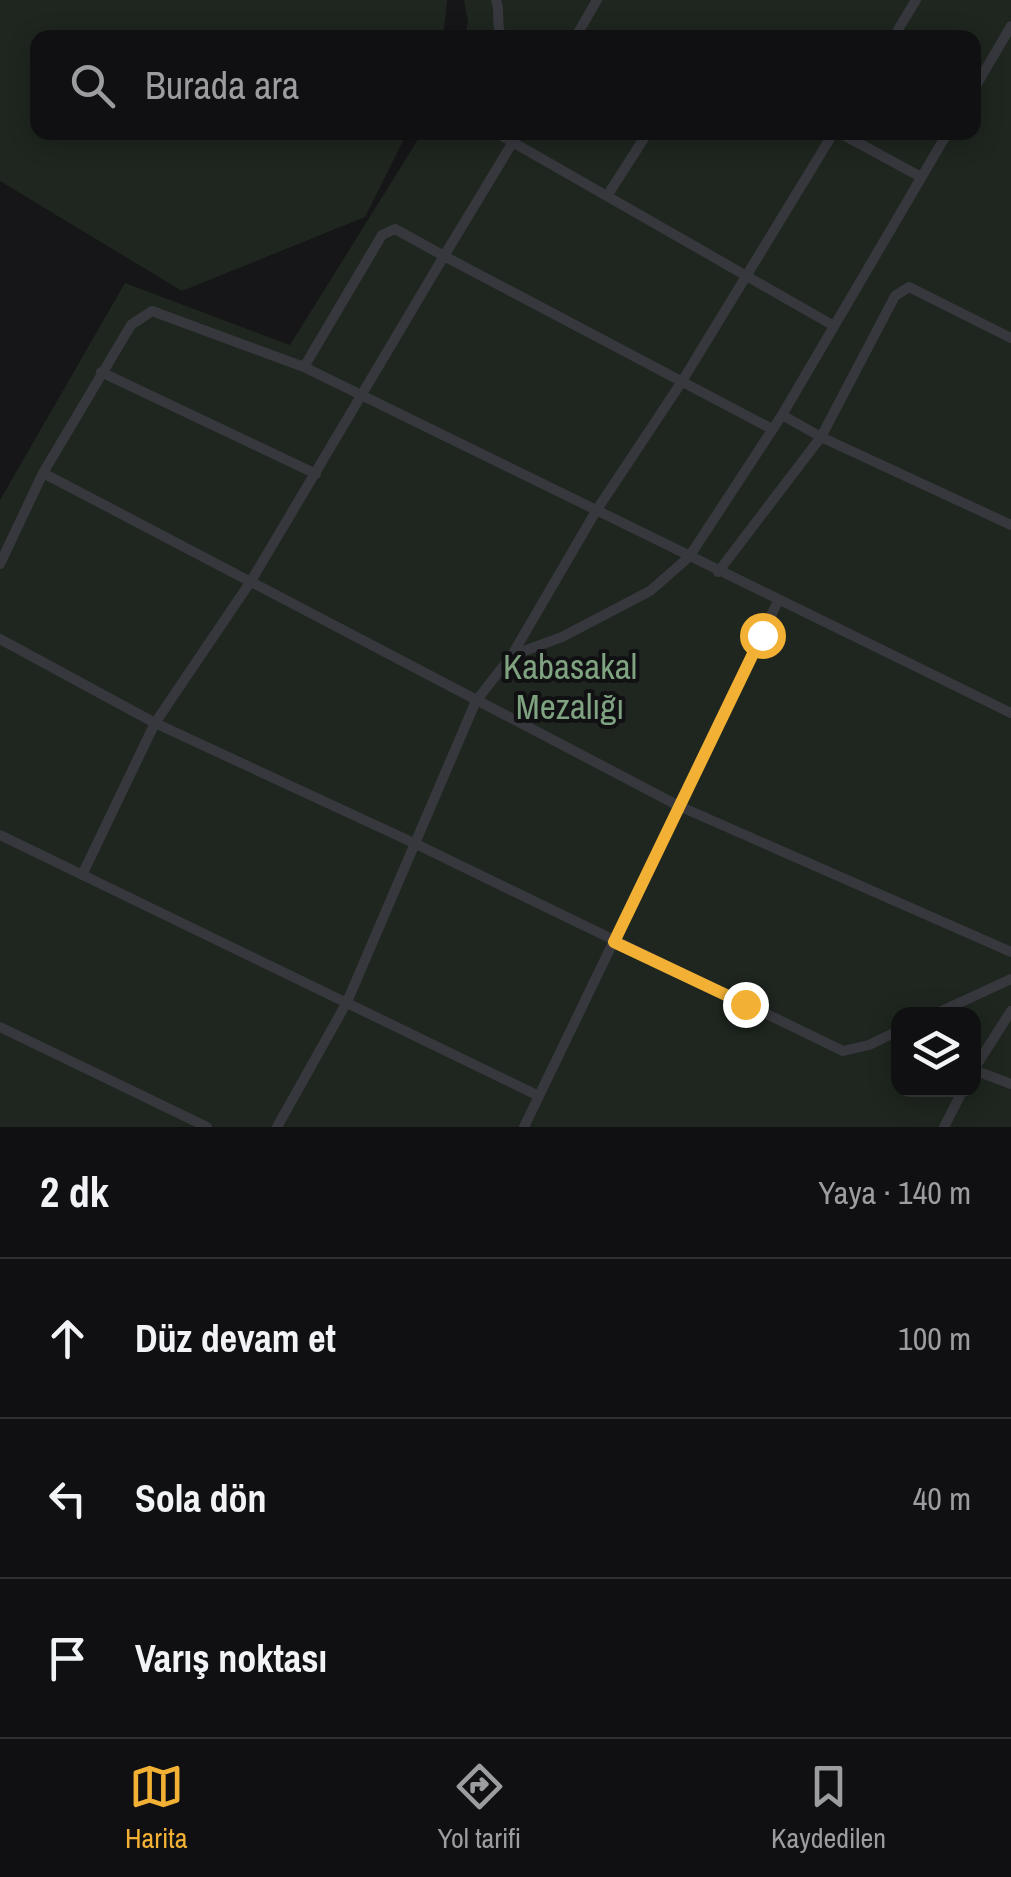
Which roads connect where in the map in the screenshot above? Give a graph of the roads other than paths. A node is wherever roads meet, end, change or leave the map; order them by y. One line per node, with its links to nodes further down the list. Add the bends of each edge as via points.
1 (496, 0): 5 (lane)
2 (597, 0): 6 (lane)
3 (916, 0): 7 (lane)
4 (1011, 26): 8 (lane)
5 (498, 30)
6 (580, 30)
7 (897, 30)
8 (981, 77)
9 (515, 140): 17 (lane)
10 (519, 140): 16 (lane)
11 (643, 140): 16 (lane)
12 (831, 140): 18 (lane)
13 (851, 140): 15 (lane)
14 (943, 140): 15 (lane)
15 (922, 177): 19 (lane)
16 (607, 196): 18 (lane)
17 (444, 256): 21 (lane, via 395,229 382,235); 23 (lane); 24 (lane)
18 (746, 275): 19 (lane); 23 (lane)
19 (834, 326): 25 (lane)
20 (1011, 338): 27 (lane, via 908,287 895,296)
21 (304, 367): 22 (lane, via 152,311 131,324); 24 (lane)
22 (101, 372): 28 (lane); 29 (lane)
23 (681, 383): 26 (lane); 30 (lane)
24 (364, 395): 29 (lane); 30 (lane)
25 (782, 414): 26 (lane); 27 (lane)
26 (772, 430): 32 (lane)
27 (822, 436): 31 (lane); 34 (lane)
28 (43, 473): 33 (lane); 35 (lane)
29 (316, 474): 35 (lane)
30 (596, 511): 32 (lane); 38 (lane)
31 (1011, 525)
32 (688, 557): 34 (lane); 38 (lane, via 650,591)
33 (0, 564)
34 (718, 572): 36 (lane)
35 (250, 581): 39 (lane); 41 (lane)
36 (778, 601): 40 (lane); 42 (lane)
37 (0, 639): 41 (lane)
38 (512, 655): 39 (lane)
39 (476, 701): 42 (lane); 44 (lane)
40 (1011, 713)
41 (156, 723): 44 (lane); 45 (lane)
42 (679, 806): 46 (lane); 47 (lane)
43 (0, 835): 45 (lane)
44 (416, 844): 46 (lane); 49 (lane)
45 (82, 875): 49 (lane)
46 (614, 942): 53 (lane, via 843,1051); 57 (lane)
47 (1011, 952)
48 (1011, 979): 50 (lane)
49 (346, 1002): 57 (lane); 60 (lane)
50 (950, 1007)
51 (1011, 1011): 54 (lane)
52 (0, 1027): 59 (lane)
53 (891, 1034)
54 (981, 1059)
55 (981, 1073): 56 (lane)
56 (1011, 1084)
57 (539, 1096): 61 (lane)
58 (959, 1097): 62 (lane)
59 (207, 1127)
60 (277, 1127)
61 (524, 1127)
62 (944, 1127)

